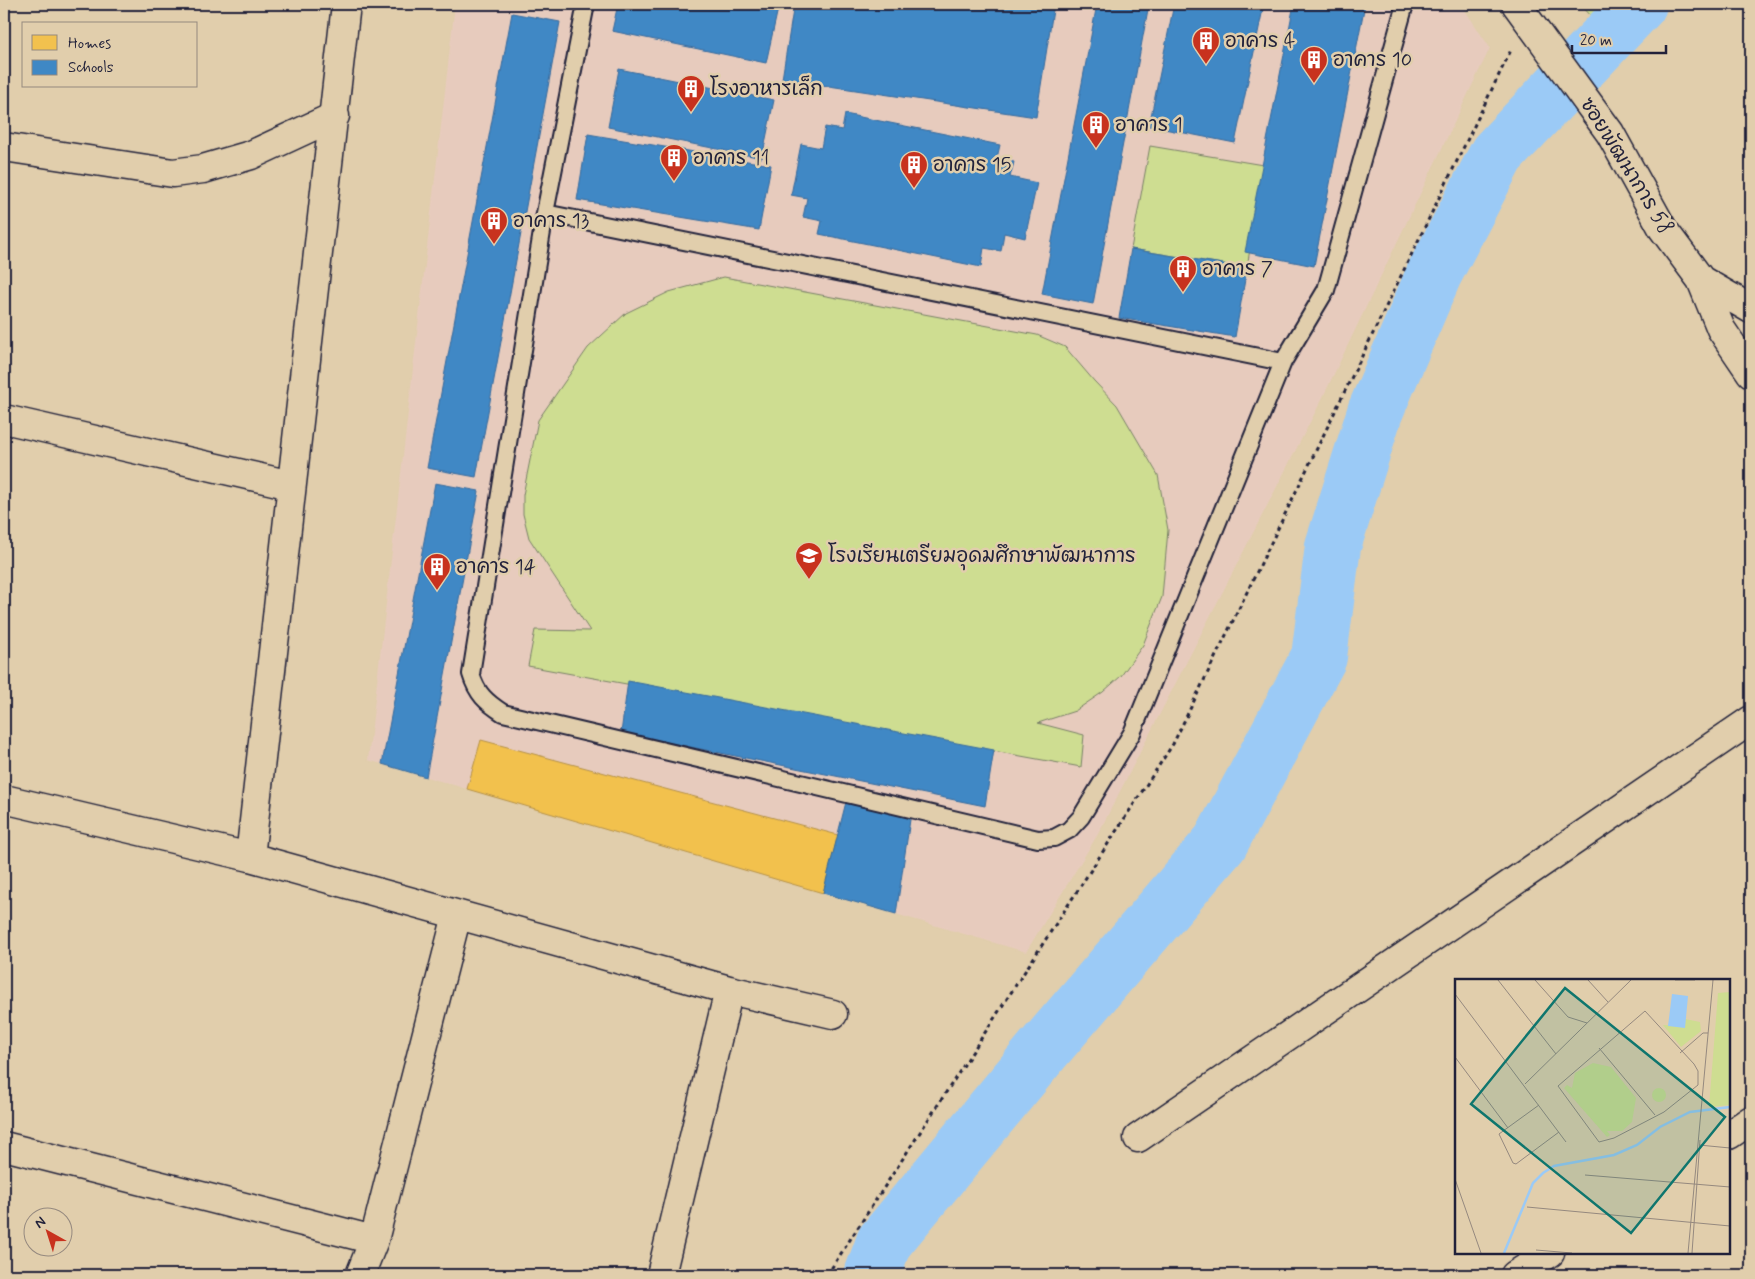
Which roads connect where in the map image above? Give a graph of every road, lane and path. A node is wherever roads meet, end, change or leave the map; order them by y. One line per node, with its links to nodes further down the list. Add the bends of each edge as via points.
1 (346, 4): 6 (street)
2 (586, 4): 8 (lane)
3 (1405, 4): 12 (lane, via 1326,290)
4 (1516, 4): 9 (street, ซอยพัฒนาการ 58, via 1610,133 1663,229)
5 (1512, 48): 30 (path, via 1173,744)
6 (335, 116): 7 (street, via 251,155 204,169 174,173); 15 (street)
7 (4, 146)
8 (546, 213): 12 (lane); 12 (lane, via 471,674 475,688 486,702 503,713 1038,839 1054,838 1069,830 1081,817 1132,734)
9 (1701, 280): 10 (street, ซอยพัฒนาการ 58); 11 (street, ซอยพัฒนาการ 58)
10 (1751, 310): 11 (street)
11 (1721, 329): 13 (street, ซอยพัฒนาการ 58)
12 (1283, 362)
13 (1751, 373)
14 (4, 419): 15 (street)
15 (291, 485): 18 (street)
16 (1751, 720): 24 (street)
17 (4, 799): 18 (street)
18 (250, 857): 19 (street)
19 (457, 915): 20 (street); 26 (street)
20 (729, 990): 21 (street); 29 (street)
21 (833, 1014)
22 (1751, 1120): 23 (street)
23 (1730, 1134)
24 (1138, 1138)
25 (4, 1146): 26 (street)
26 (374, 1240): 28 (street)
27 (1548, 1254): 31 (street)
28 (360, 1275)
29 (661, 1275)
30 (827, 1275)
31 (1515, 1275)

